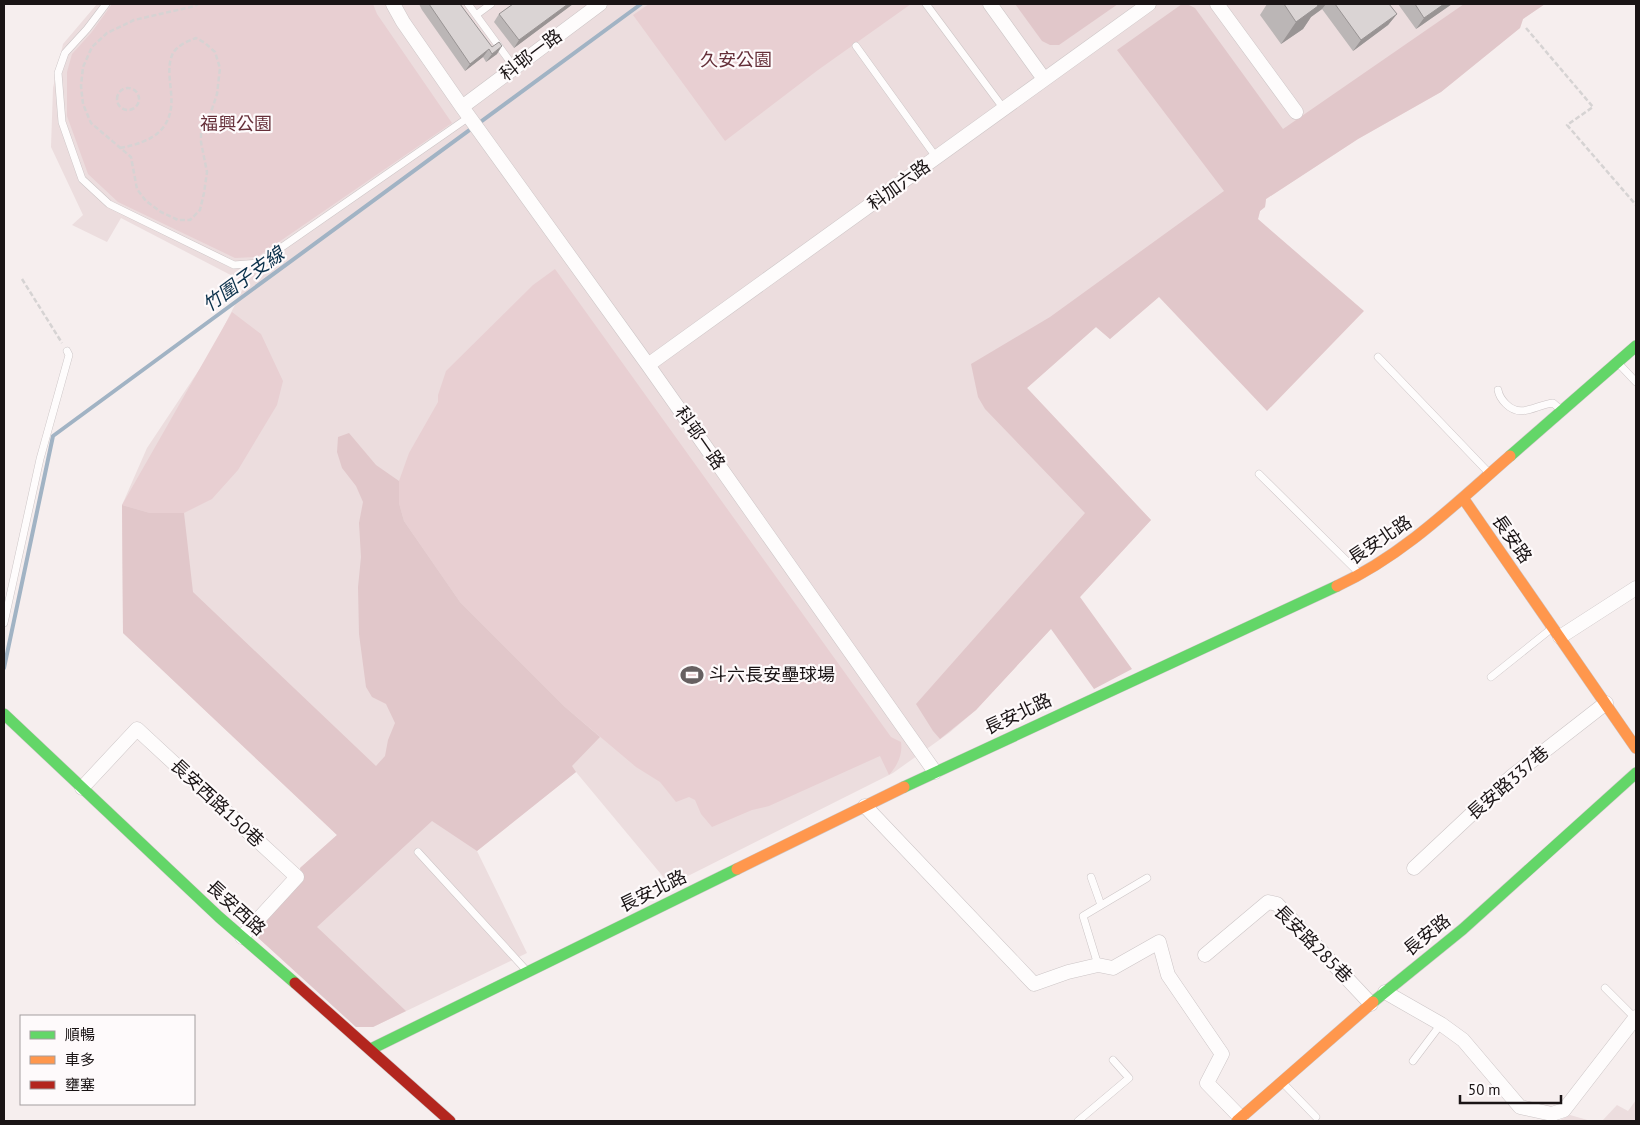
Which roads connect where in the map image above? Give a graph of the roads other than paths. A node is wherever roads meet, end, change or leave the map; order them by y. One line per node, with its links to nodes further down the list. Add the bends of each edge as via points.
1 (106, 4): 15 (lane, via 65,53 58,73 62,122 82,179 109,204 234,265 259,263)
2 (393, 4): 15 (street, 科邨一路)
3 (468, 4): 10 (lane)
4 (491, 4): 10 (lane)
5 (600, 4): 12 (street, 科邨一路)
6 (926, 4): 14 (lane)
7 (990, 4): 13 (street)
8 (1149, 4): 13 (street, 科加六路)
9 (1217, 4): 16 (street)
10 (476, 15): 12 (lane)
11 (856, 46): 17 (lane)
12 (514, 67): 15 (street, 科邨一路)
13 (1044, 79): 14 (street, 科加六路)
14 (1004, 109): 17 (street, 科加六路)
15 (465, 112): 22 (street, 科邨一路)
16 (1296, 112)
17 (936, 157): 22 (street, 科加六路)
18 (1636, 346): 21 (street, 長安北路)
19 (67, 351): 31 (lane, via 69,355 40,459)
20 (1378, 358): 27 (lane)
21 (1617, 362): 23 (lane); 25 (street, 長安北路)
22 (648, 365): 37 (street, 科邨一路)
23 (1636, 382)
24 (1498, 390): 25 (lane, via 1504,403 1519,412 1552,403)
25 (1562, 410): 27 (street, 長安北路)
26 (1259, 474): 29 (lane)
27 (1490, 474): 28 (street, 長安北路)
28 (1463, 498): 29 (street, 長安北路, via 1416,538); 32 (street, 長安路)
29 (1361, 575): 37 (street, 長安北路)
30 (1636, 588): 32 (street)
31 (4, 624)
32 (1557, 632): 33 (lane); 34 (street, 長安路)
33 (1491, 677)
34 (1606, 703): 36 (street, 長安路); 42 (street, 長安路337巷, via 1511,777)
35 (4, 714): 39 (street, 長安西路)
36 (1636, 748)
37 (935, 772): 40 (street, 長安北路)
38 (1636, 773): 51 (street, 長安路, via 1463,929)
39 (82, 788): 46 (street, 長安西路); 46 (street, 長安西路150巷, via 137,729 297,877)
40 (866, 806): 48 (street, via 1034,984); 49 (street, 長安北路)
41 (418, 852): 49 (lane)
42 (1414, 868)
43 (1091, 877): 45 (lane)
44 (1147, 878): 45 (lane)
45 (1101, 905): 48 (lane, via 1083,916)
46 (242, 937): 55 (street, 長安西路)
47 (1205, 955): 52 (street, 長安路285巷, via 1268,902 1277,904)
48 (1098, 965): 60 (street, via 1113,968 1159,942 1168,974 1222,1054 1207,1083)
49 (528, 972): 55 (street, 長安北路)
50 (1605, 988): 53 (lane)
51 (1384, 992): 52 (street, 長安路); 54 (street)
52 (1371, 1004): 58 (street, 長安路)
53 (1636, 1018): 54 (street, via 1564,1110 1552,1114 1520,1107 1463,1040)
54 (1441, 1024): 57 (lane)
55 (371, 1049): 61 (street, 長安西路)
56 (1114, 1060): 62 (lane, via 1129,1078)
57 (1413, 1061)
58 (1282, 1082): 59 (lane); 60 (street, 長安路)
59 (1316, 1117)
60 (1239, 1120)
61 (450, 1121)
62 (1078, 1121)

